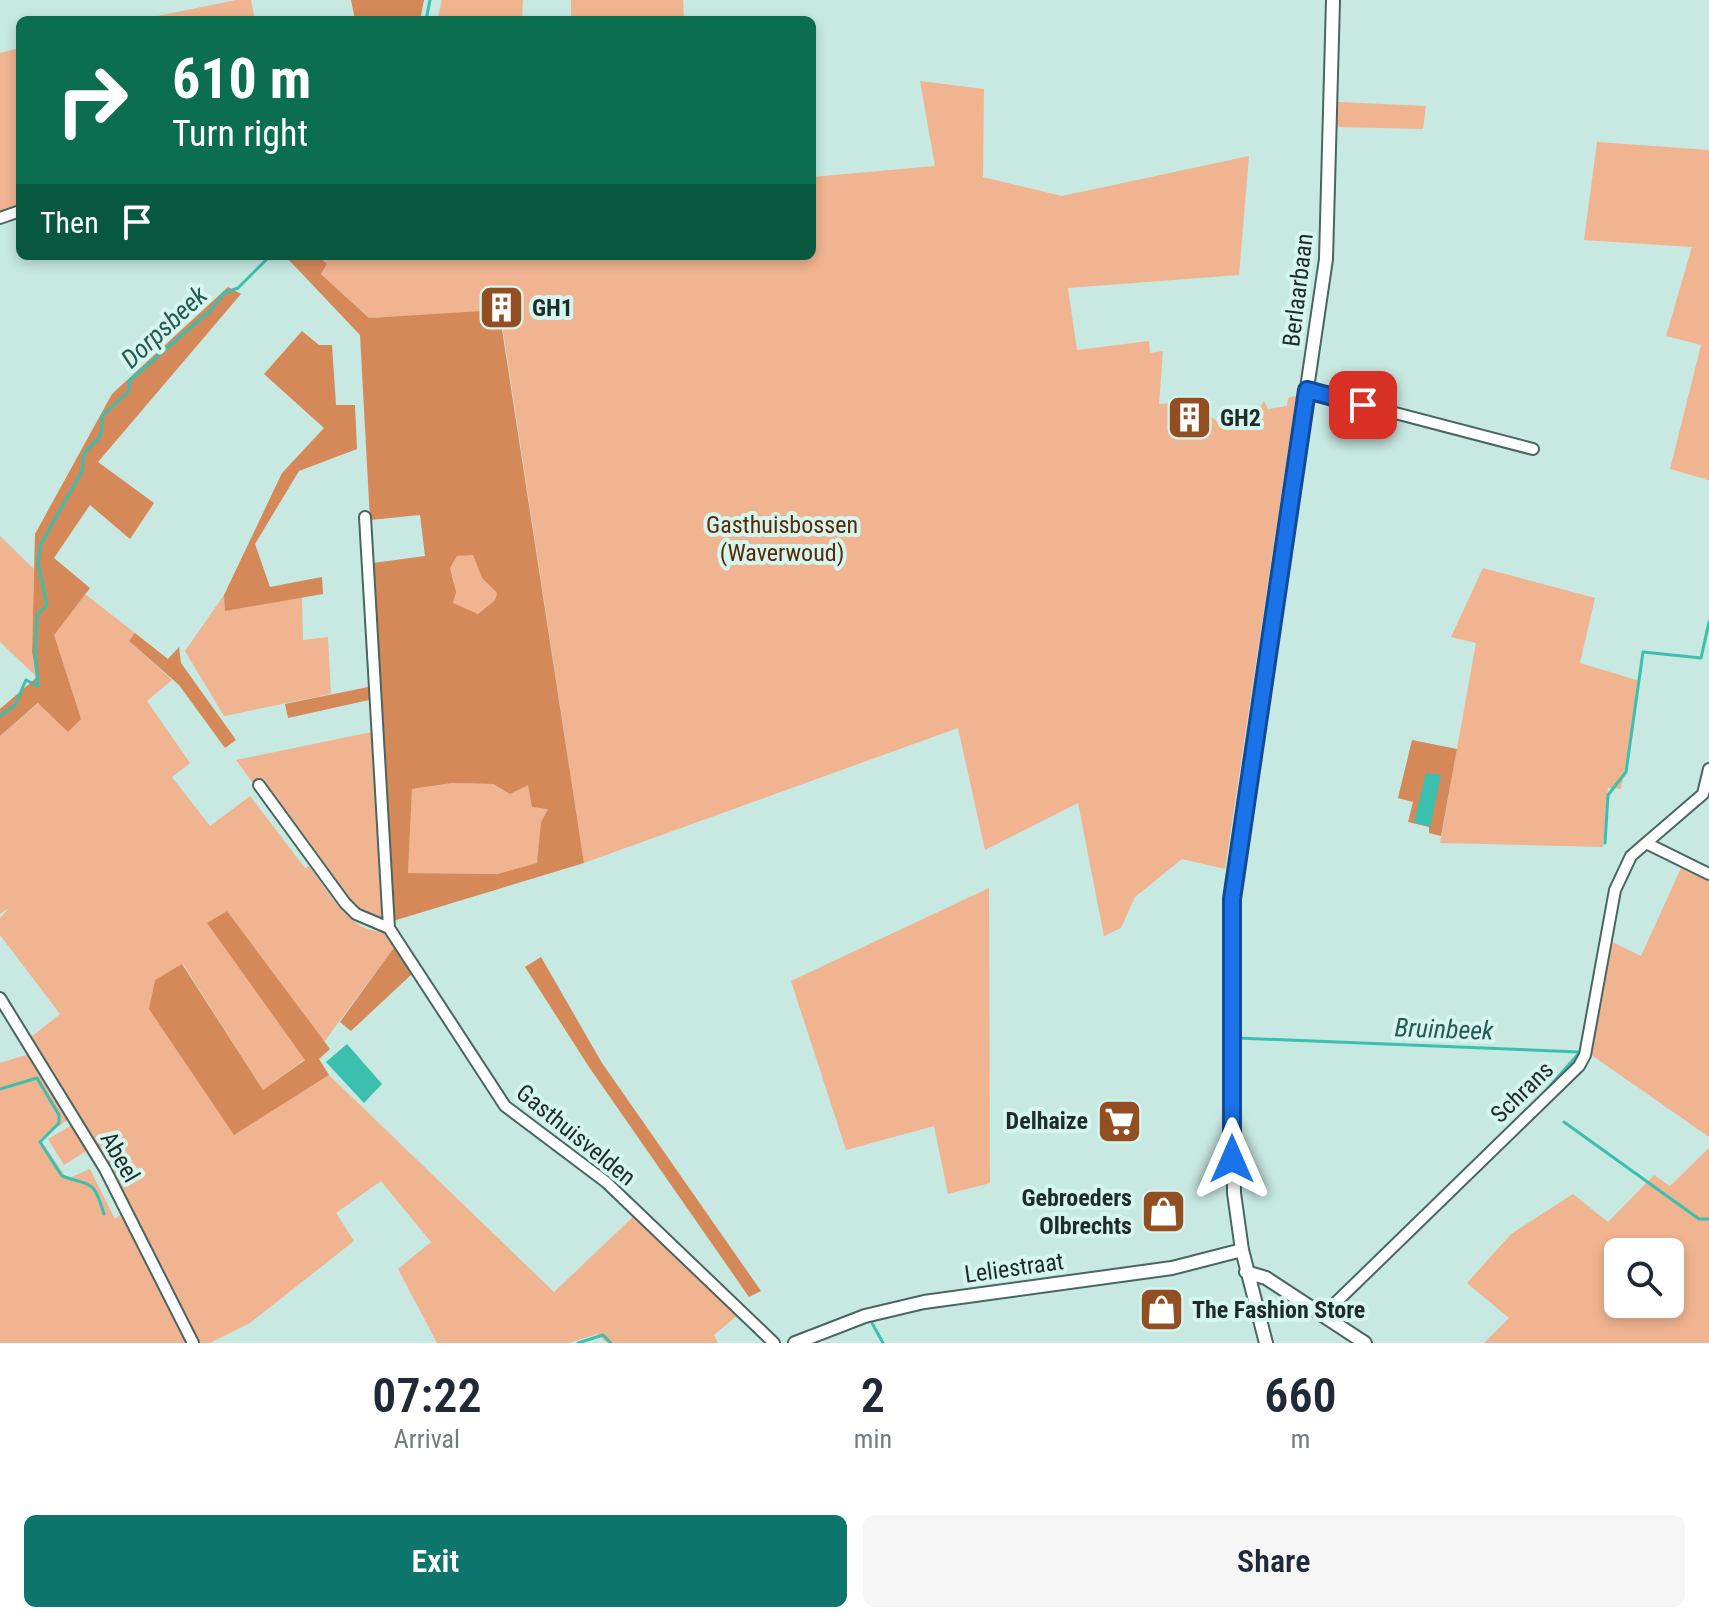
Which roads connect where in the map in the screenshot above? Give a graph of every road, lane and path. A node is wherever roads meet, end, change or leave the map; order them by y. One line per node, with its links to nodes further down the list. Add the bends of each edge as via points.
1 (1333, 0): 2 (street, Berlaarbaan, via 1329,210)
2 (1307, 390): 3 (street); 11 (street, Berlaarbaan, via 1232,899 1232,1159)
3 (1533, 449)
4 (365, 517): 9 (street, Gasthuisvelden)
5 (1709, 769): 7 (street, Schrans, via 1703,794)
6 (259, 785): 9 (street, via 345,903 356,914)
7 (1646, 843): 8 (street); 13 (street, Schrans, via 1624,864 1615,890 1579,1066)
8 (1709, 874)
9 (389, 928): 15 (street, Gasthuisvelden, via 505,1106 606,1182)
10 (0, 998): 14 (street, Abeel, via 105,1169)
11 (1242, 1250): 12 (street, Berlaarbaan); 16 (street, Leliestraat, via 1172,1268 924,1302 865,1316)
12 (1246, 1272): 13 (street, via 1266,1278); 17 (street, Berlaarbaan)
13 (1323, 1315): 18 (street)
14 (193, 1343)
15 (774, 1343)
16 (795, 1343)
17 (1266, 1343)
18 (1365, 1343)

